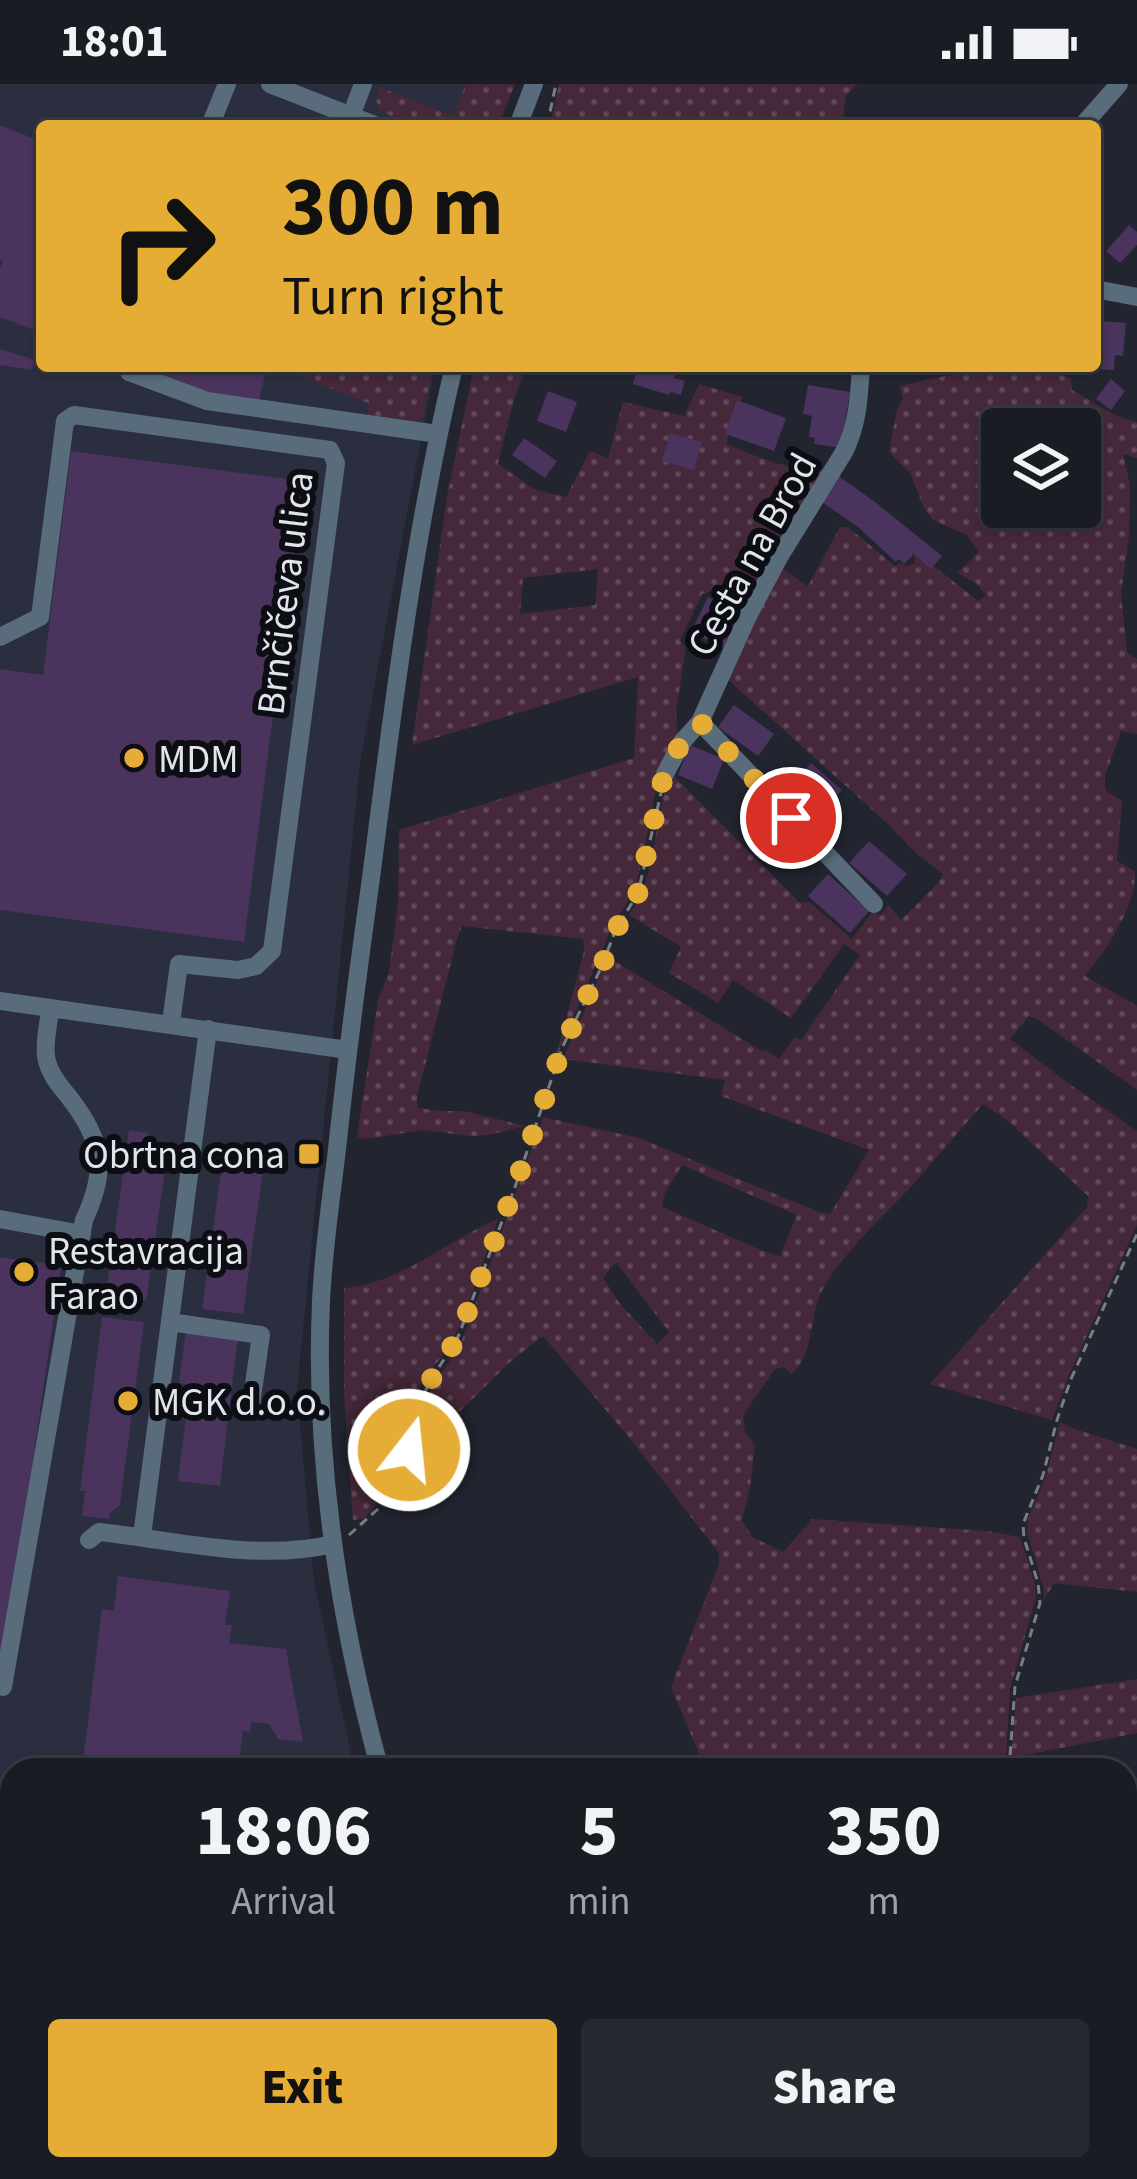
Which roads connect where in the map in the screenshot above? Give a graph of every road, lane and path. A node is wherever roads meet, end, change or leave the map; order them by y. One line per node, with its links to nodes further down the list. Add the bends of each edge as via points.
1 (227, 84): 8 (street)
2 (270, 84): 7 (street)
3 (363, 84): 7 (street)
4 (534, 84): 10 (street)
5 (556, 84): 11 (path)
6 (1119, 84): 12 (street)
7 (351, 116): 9 (street)
8 (212, 120)
9 (361, 120)
10 (520, 120)
11 (548, 120)
12 (1087, 120)
13 (1101, 289): 14 (street)
14 (1133, 291)
15 (129, 372): 18 (street, via 207,401)
16 (453, 372): 18 (street)
17 (861, 372): 20 (street, Cesta na Brod, via 852,436 748,616)
18 (438, 434): 27 (street)
19 (0, 637): 25 (street, Brnčičeva ulica, via 40,617 65,421 74,415 329,450 336,464 272,951 238,970 179,964)
20 (700, 722): 21 (street, Cesta na Brod); 22 (street)
21 (664, 774): 35 (path, via 638,893 562,1048 458,1337 429,1383 409,1450 378,1509)
22 (874, 904)
23 (0, 1001): 24 (street)
24 (50, 1008): 25 (street); 29 (street, via 46,1054 53,1076 88,1121 101,1160)
25 (172, 1023): 26 (street)
26 (208, 1029): 27 (street); 31 (street)
27 (348, 1050): 35 (street, via 321,1301)
28 (0, 1219): 29 (street)
29 (82, 1234): 36 (street)
30 (1137, 1234): 38 (path, via 1071,1379 1023,1524 1040,1603 1015,1686)
31 (170, 1322): 32 (street, via 261,1334); 33 (street)
32 (251, 1405)
33 (142, 1536): 34 (street, via 99,1532); 35 (street, via 258,1551)
34 (89, 1540)
35 (333, 1544): 37 (street)
36 (0, 1686)
37 (377, 1758)
38 (1010, 1758)

